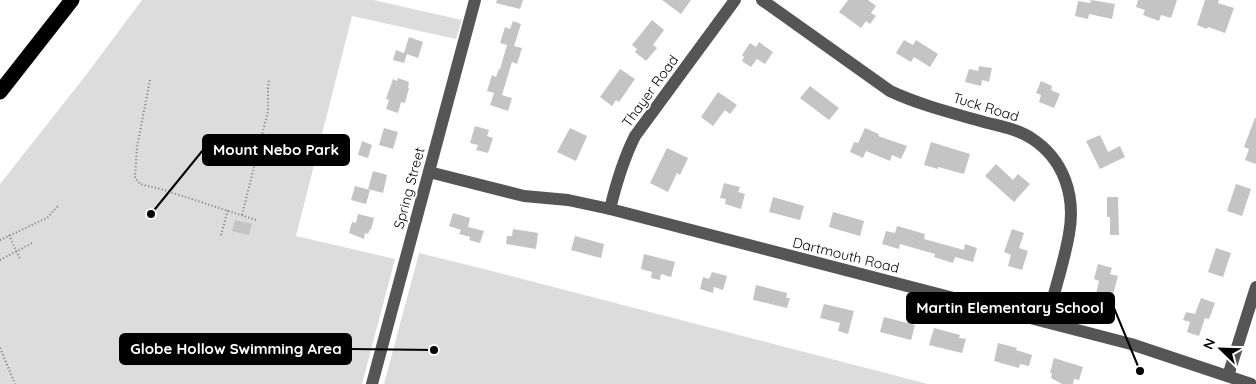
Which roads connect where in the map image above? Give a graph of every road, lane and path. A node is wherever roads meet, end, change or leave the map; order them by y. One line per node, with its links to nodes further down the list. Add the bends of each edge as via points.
1 (72, 0): 7 (highway)
2 (475, 0): 8 (street, Spring Street)
3 (735, 0): 10 (street, Thayer Road, via 635,136 616,182)
4 (762, 0): 22 (street, Tuck Road, via 890,91 912,101 1009,129 1030,137 1046,149 1068,184 1072,208 1070,233)
5 (150, 80): 11 (path, via 137,148 135,178 140,184)
6 (269, 80): 12 (path, via 268,111)
7 (0, 92)
8 (429, 172): 10 (street, Dartmouth Road, via 524,196 568,200); 26 (street, Spring Street)
9 (58, 206): 14 (path, via 47,218)
10 (610, 209): 22 (street, Dartmouth Road)
11 (228, 210): 12 (path); 15 (path)
12 (242, 215): 13 (path)
13 (256, 220)
14 (9, 235): 16 (path); 18 (path)
15 (221, 235)
16 (0, 240)
17 (34, 242): 18 (path)
18 (16, 251): 19 (path); 20 (path)
19 (20, 259)
20 (0, 260)
21 (1256, 287): 24 (street)
22 (1046, 322): 24 (street, Dartmouth Road, via 1147,349)
23 (0, 348): 25 (path)
24 (1228, 376): 27 (street, Dartmouth Road)
25 (15, 384)
26 (372, 384)
27 (1251, 384)

